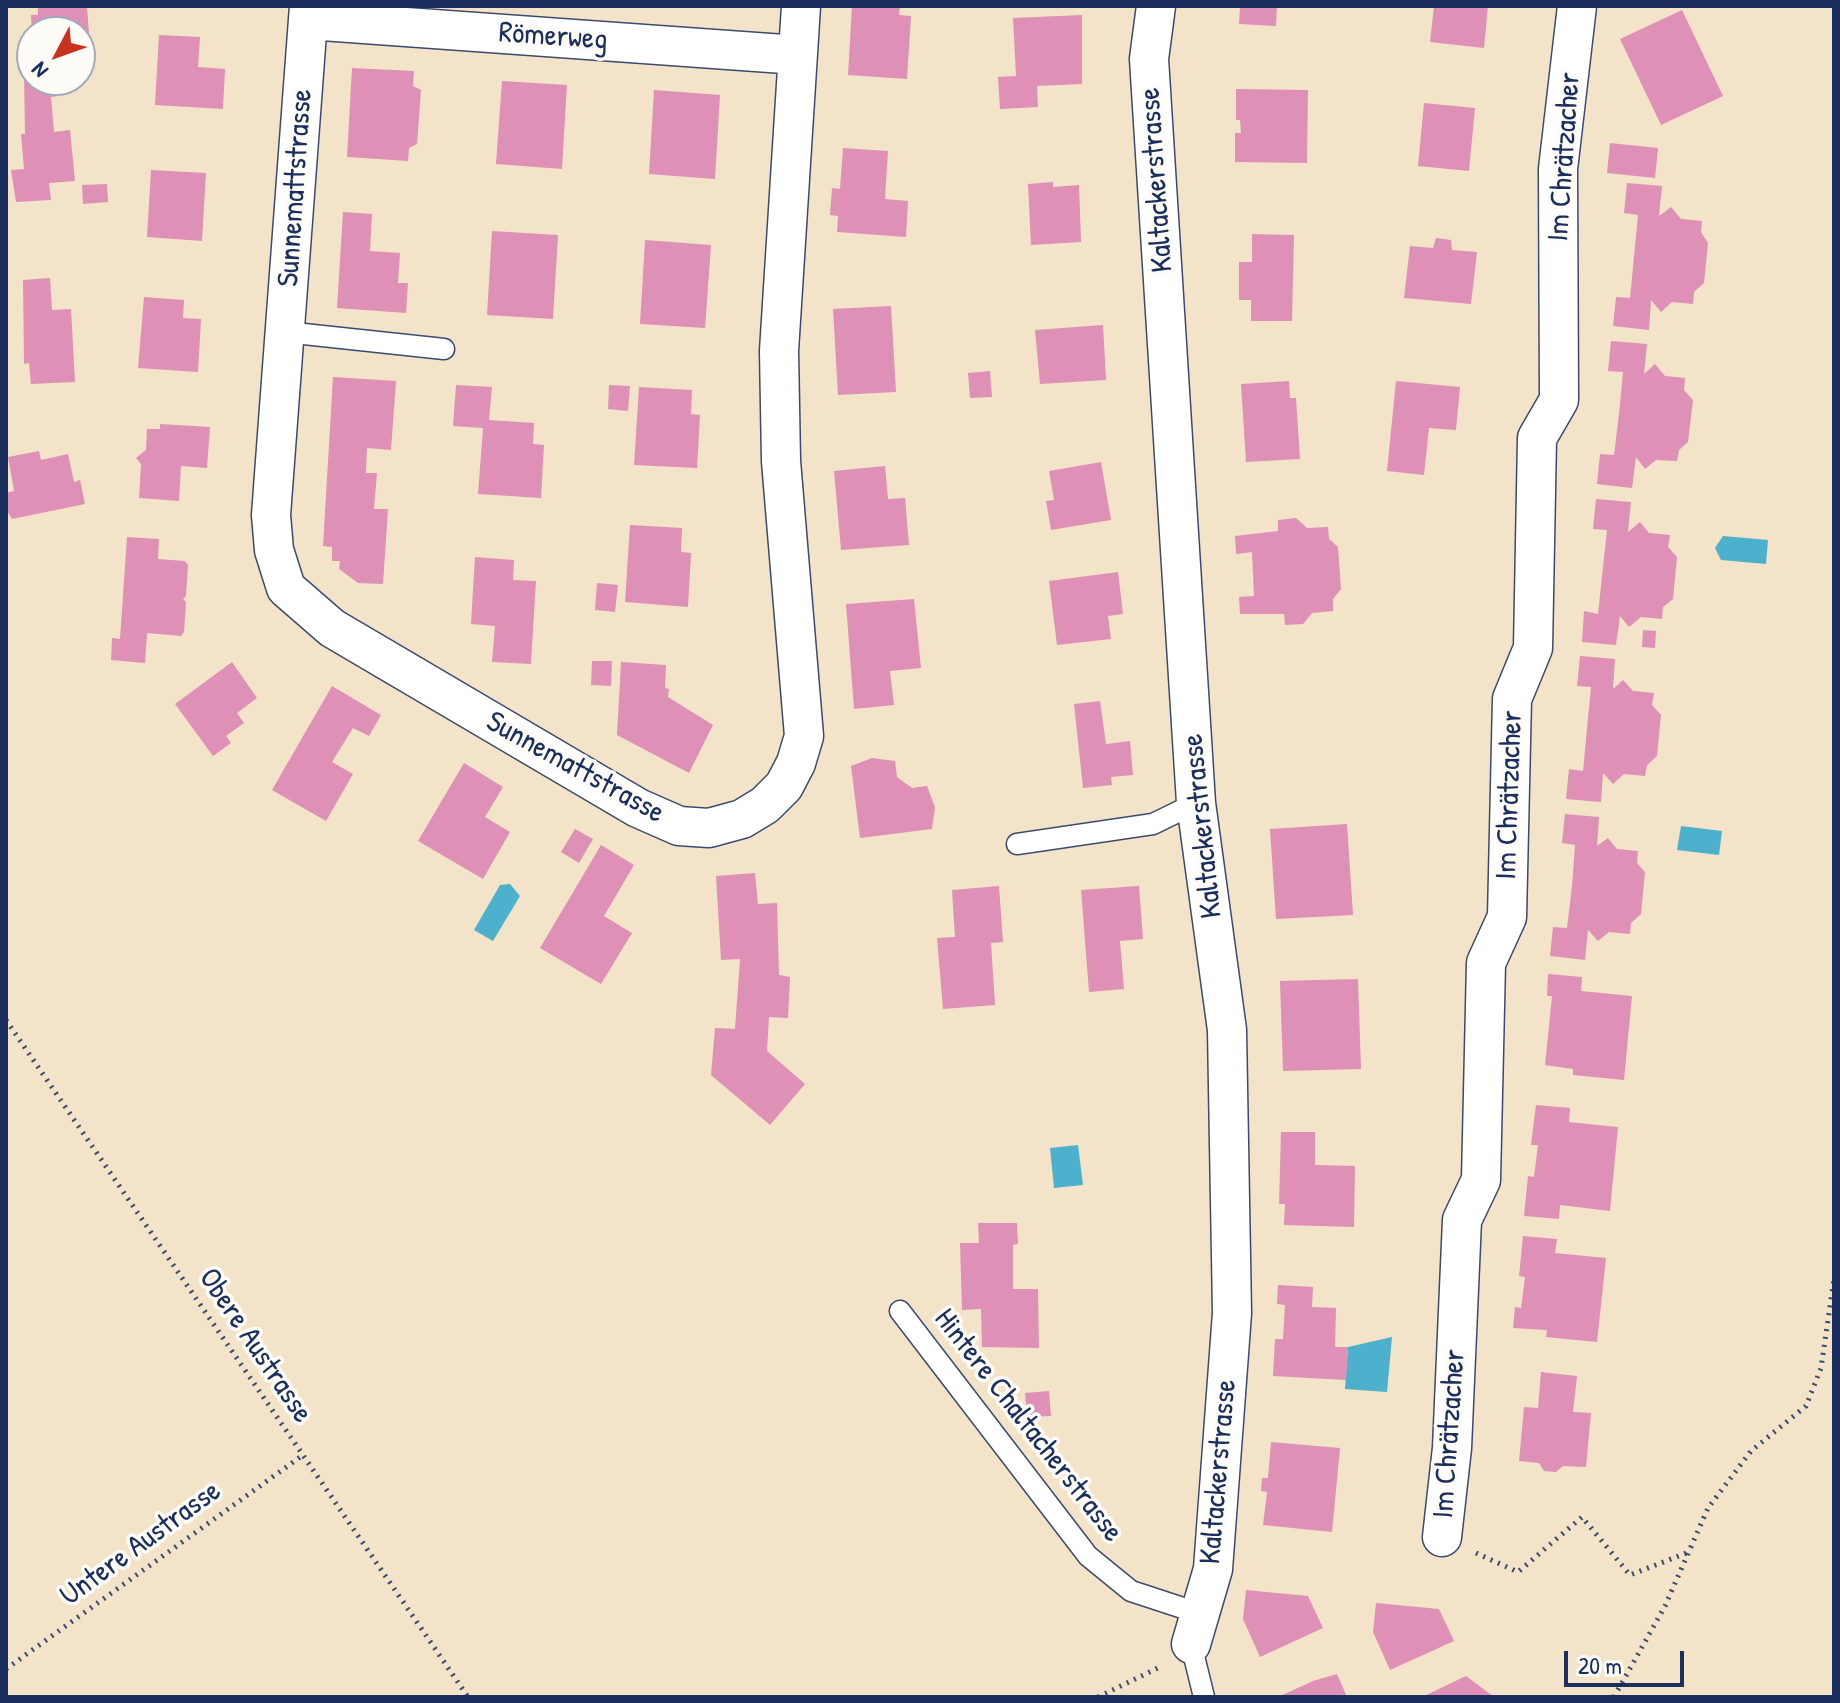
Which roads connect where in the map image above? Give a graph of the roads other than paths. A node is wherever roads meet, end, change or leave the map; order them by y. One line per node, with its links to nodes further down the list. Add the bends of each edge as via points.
1 (801, 6): 5 (street, Sunnemattstrasse)
2 (1156, 6): 8 (street, Kaltackerstrasse, via 1149,59)
3 (1577, 6): 11 (street, Im Chrätzacher, via 1558,169 1559,400 1537,438 1533,648 1512,699 1507,917 1486,963 1481,1180 1462,1220 1452,1448)
4 (309, 13): 5 (street, Römerweg); 6 (street, Sunnemattstrasse)
5 (798, 55): 6 (street, Sunnemattstrasse, via 779,351 781,461 804,736 784,786 742,819 709,828 679,826 638,808 332,628 286,588 271,515)
6 (285, 332): 7 (lane)
7 (444, 349)
8 (1196, 803): 9 (lane, via 1153,824); 12 (street, Kaltackerstrasse, via 1227,1030 1232,1313 1213,1569)
9 (1017, 844)
10 (900, 1311): 12 (lane, Hintere Chaltacherstrasse, via 1088,1556 1131,1591)
11 (1442, 1537)
12 (1194, 1628): 13 (lane)
13 (1204, 1697)

